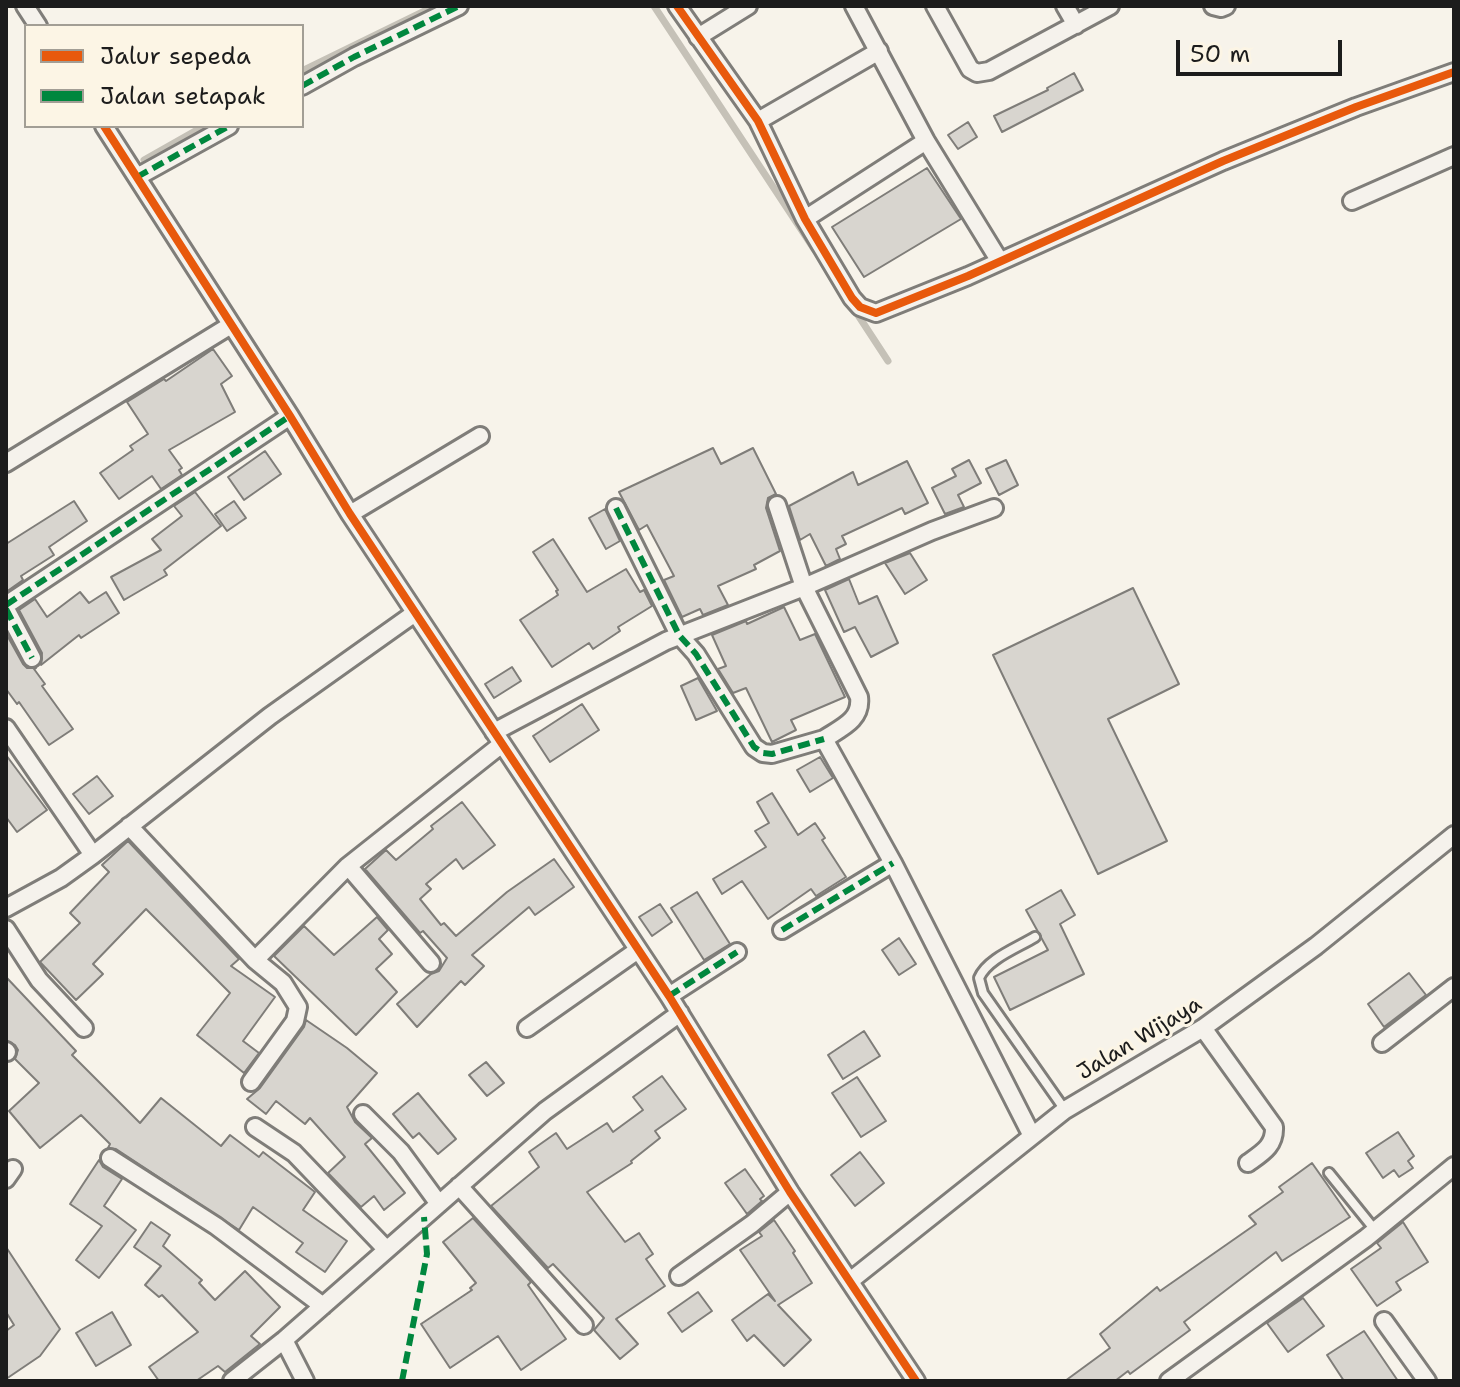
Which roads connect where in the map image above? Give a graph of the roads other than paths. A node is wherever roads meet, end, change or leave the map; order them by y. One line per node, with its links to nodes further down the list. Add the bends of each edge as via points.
1 (25, 6): 11 (street)
2 (459, 6): 17 (street)
3 (677, 6): 13 (street)
4 (748, 6): 13 (street)
5 (854, 6): 14 (street)
6 (935, 6): 12 (street, via 977,73)
7 (1065, 6): 12 (street)
8 (1110, 6): 12 (street)
9 (1213, 6): 10 (street)
10 (1226, 6)
11 (37, 24)
12 (1076, 25)
13 (698, 37): 18 (street)
14 (879, 51): 18 (street); 21 (street)
15 (1454, 60): 16 (street)
16 (1446, 75): 26 (street, via 1223,161)
17 (304, 85)
18 (758, 121): 25 (street)
19 (105, 128): 23 (street)
20 (225, 128): 23 (street)
21 (926, 141): 25 (street); 26 (street)
22 (1454, 156): 24 (street)
23 (137, 177): 27 (street)
24 (1352, 201)
25 (805, 219): 26 (street, via 852,298 876,313)
26 (999, 260)
27 (231, 325): 28 (street); 30 (street)
28 (290, 416): 34 (street); 36 (street)
29 (480, 436): 34 (street)
30 (6, 463)
31 (777, 505): 35 (street)
32 (616, 508): 38 (street)
33 (994, 508): 35 (street)
34 (350, 514): 37 (street)
35 (804, 587): 38 (street); 42 (street, via 859,697 857,717)
36 (6, 607): 39 (street)
37 (415, 613): 41 (street); 43 (street, via 270,716)
38 (679, 635): 41 (street); 42 (street, via 754,747 772,754)
39 (32, 658)
40 (6, 728): 45 (street)
41 (498, 738): 47 (street); 52 (street)
42 (824, 739): 46 (street)
43 (129, 826): 45 (street); 54 (street)
44 (1454, 835): 61 (street, Jalan Wijaya)
45 (93, 855): 48 (street)
46 (893, 863): 50 (street); 67 (street)
47 (348, 866): 54 (street); 55 (street)
48 (6, 908)
49 (6, 929): 59 (street, via 39,980)
50 (782, 930)
51 (1035, 937): 64 (lane, via 994,962 979,978 983,993)
52 (638, 950): 57 (street); 60 (street)
53 (737, 952): 57 (street)
54 (255, 960): 63 (street, via 283,983 298,1013)
55 (431, 963)
56 (1454, 987): 62 (street)
57 (669, 996): 58 (street)
58 (680, 1013): 72 (street, via 545,1111); 73 (street)
59 (84, 1028)
60 (527, 1028)
61 (1203, 1028): 64 (street, Jalan Wijaya); 69 (street, via 1274,1127 1269,1147)
62 (1382, 1043)
63 (251, 1082)
64 (1065, 1110): 67 (street, Jalan Wijaya)
65 (363, 1114): 74 (street, via 401,1152)
66 (255, 1127): 76 (street, via 294,1153)
67 (1032, 1136): 78 (street, Jalan Wijaya)
68 (110, 1158): 79 (street, via 216,1226)
69 (1248, 1163)
70 (1454, 1166): 75 (street)
71 (1329, 1173): 75 (lane)
72 (459, 1186): 74 (street); 81 (street)
73 (790, 1192): 77 (street); 78 (street)
74 (439, 1204): 76 (street)
75 (1376, 1230): 86 (street)
76 (386, 1249): 79 (street)
77 (679, 1276)
78 (850, 1281): 85 (street)
79 (323, 1306): 82 (street)
80 (1384, 1321): 87 (street)
81 (584, 1325)
82 (284, 1340): 83 (street); 84 (street)
83 (232, 1381)
84 (305, 1381)
85 (916, 1381)
86 (1169, 1381)
87 (1427, 1381)

